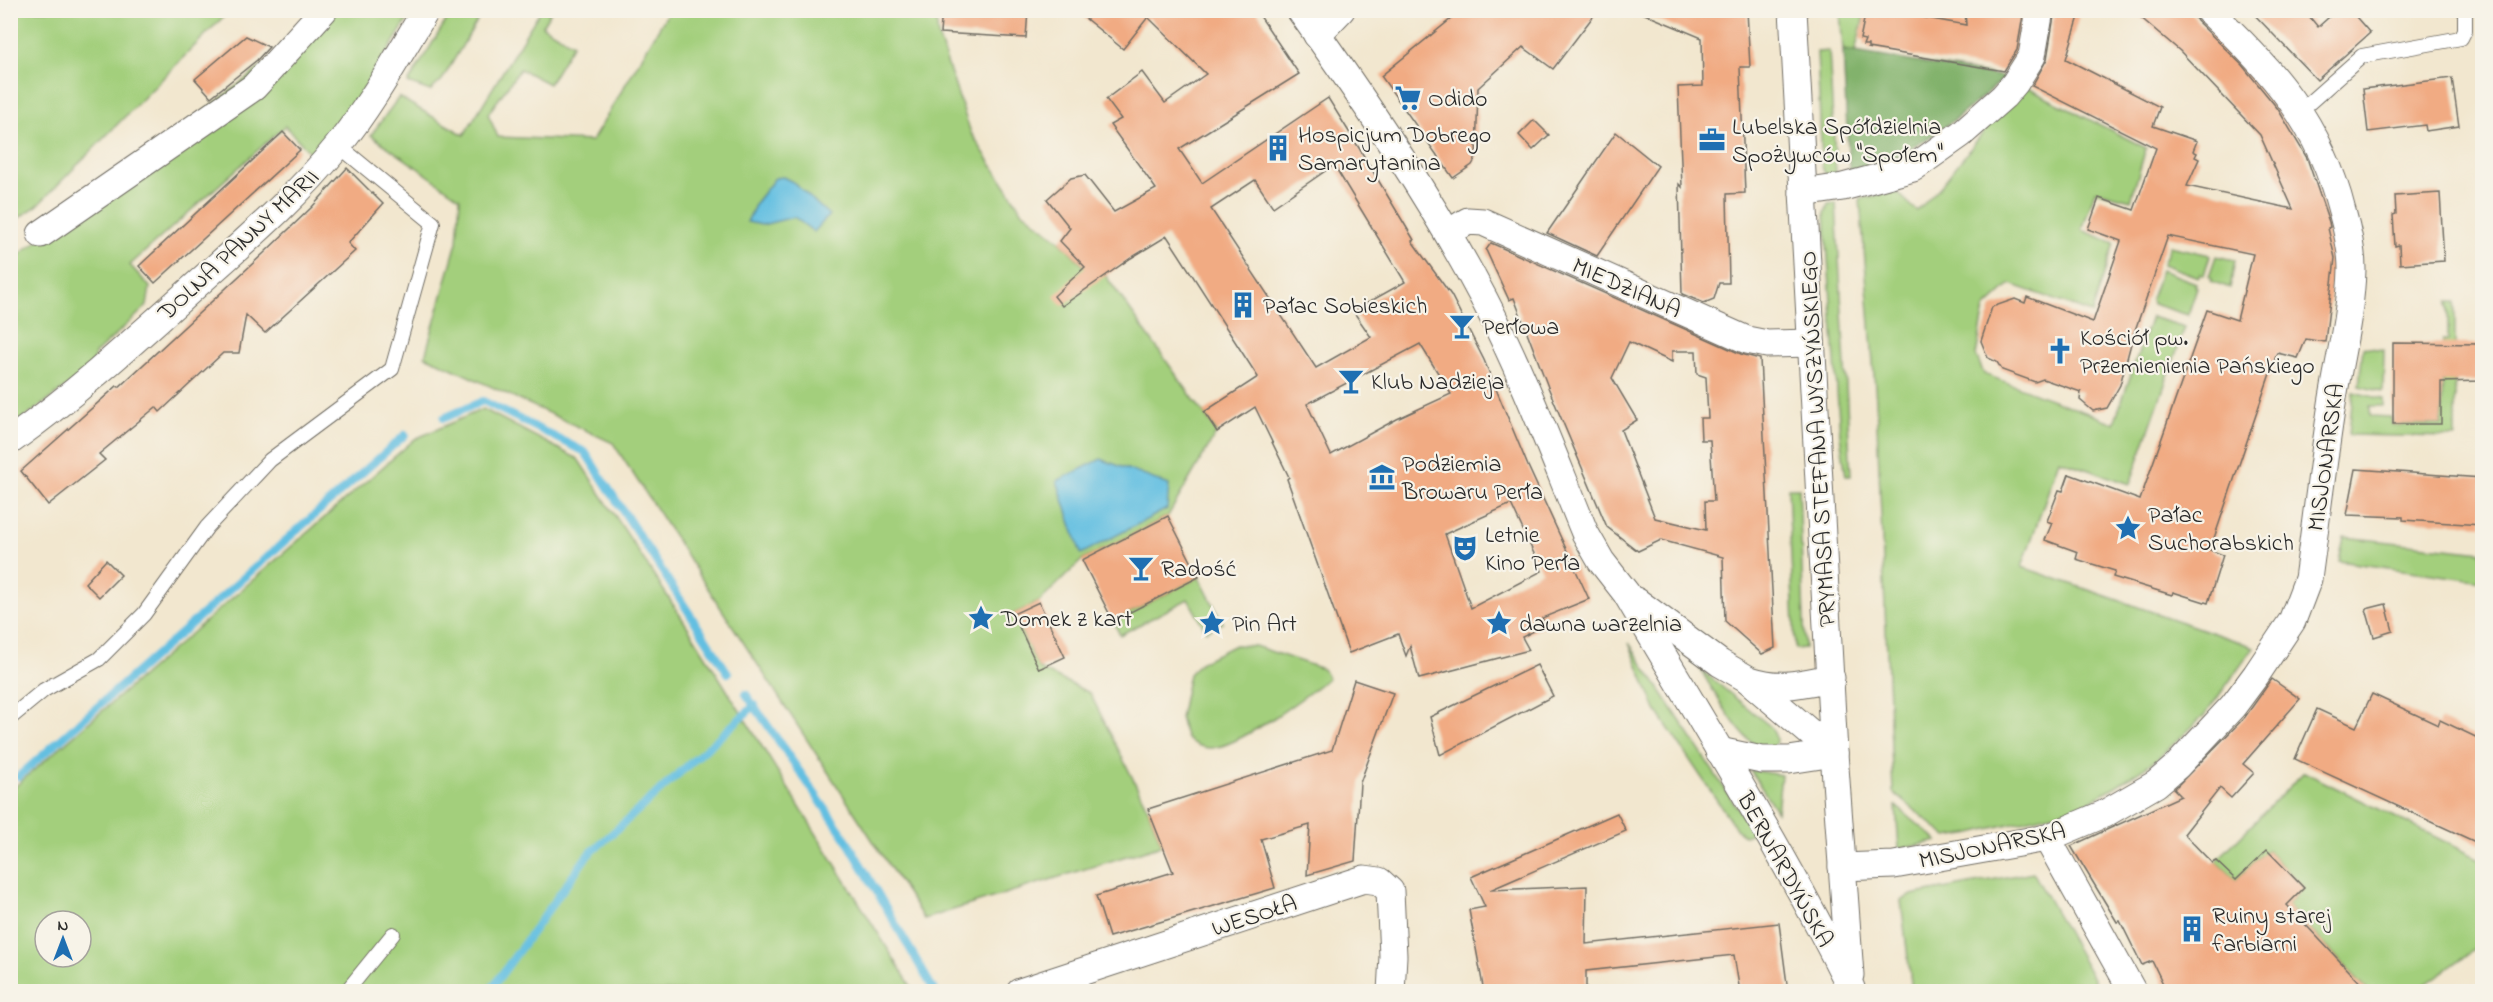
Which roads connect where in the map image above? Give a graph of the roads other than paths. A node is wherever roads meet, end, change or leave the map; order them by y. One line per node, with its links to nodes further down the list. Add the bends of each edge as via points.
1 (324, 10): 14 (street, via 254,87)
2 (426, 10): 11 (street, DOLNA PANNY MARII)
3 (1300, 10): 9 (street, BERNARDYŃSKA)
4 (1341, 10): 9 (street)
5 (1793, 10): 12 (street, PRYMASA STEFANA WYSZYŃSKIEGO)
6 (2040, 10): 12 (street, via 2032,56 2015,83 1961,134 1913,168 1843,187)
7 (2208, 10): 10 (street, MISJONARSKA, via 2254,54)
8 (2465, 10): 10 (lane, via 2461,38 2362,56)
9 (1317, 35): 13 (street, BERNARDYŃSKA)
10 (2300, 111): 23 (street, MISJONARSKA, via 2336,187 2352,268 2302,599 2292,621 2244,691 2177,766 2156,784 2104,814)
11 (338, 145): 16 (street, DOLNA PANNY MARII, via 273,216 73,395); 20 (lane, via 433,223 392,369 270,460 207,527 144,614 99,659 44,690)
12 (1803, 193): 15 (street, PRYMASA STEFANA WYSZYŃSKIEGO)
13 (1448, 233): 15 (street, MIEDZIANA, via 1468,221 1483,222 1747,340 1767,344); 17 (street, BERNARDYŃSKA, via 1503,337 1585,533 1600,561)
14 (40, 234)
15 (1811, 343): 19 (street, PRYMASA STEFANA WYSZYŃSKIEGO)
16 (10, 441)
17 (1626, 593): 18 (street, BERNARDYŃSKA); 21 (street, BERNARDYŃSKA)
18 (1746, 678): 19 (street, BERNARDYŃSKA, via 1770,687 1787,687); 22 (street, BERNARDYŃSKA)
19 (1831, 678): 22 (street, PRYMASA STEFANA WYSZYŃSKIEGO)
20 (10, 718)
21 (1719, 752): 22 (street, BERNARDYŃSKA, via 1762,760); 26 (street, BERNARDYŃSKA, via 1812,909)
22 (1834, 753): 24 (street, PRYMASA STEFANA WYSZYŃSKIEGO)
23 (2047, 838): 24 (street, MISJONARSKA, via 1894,865); 30 (street)
24 (1842, 867): 26 (street, PRYMASA STEFANA WYSZYŃSKIEGO)
25 (393, 934): 27 (lane)
26 (1851, 990)
27 (346, 992)
28 (1020, 992): 29 (street, WESOŁA, via 1364,879 1379,881 1389,891)
29 (1391, 992)
30 (2133, 992)

